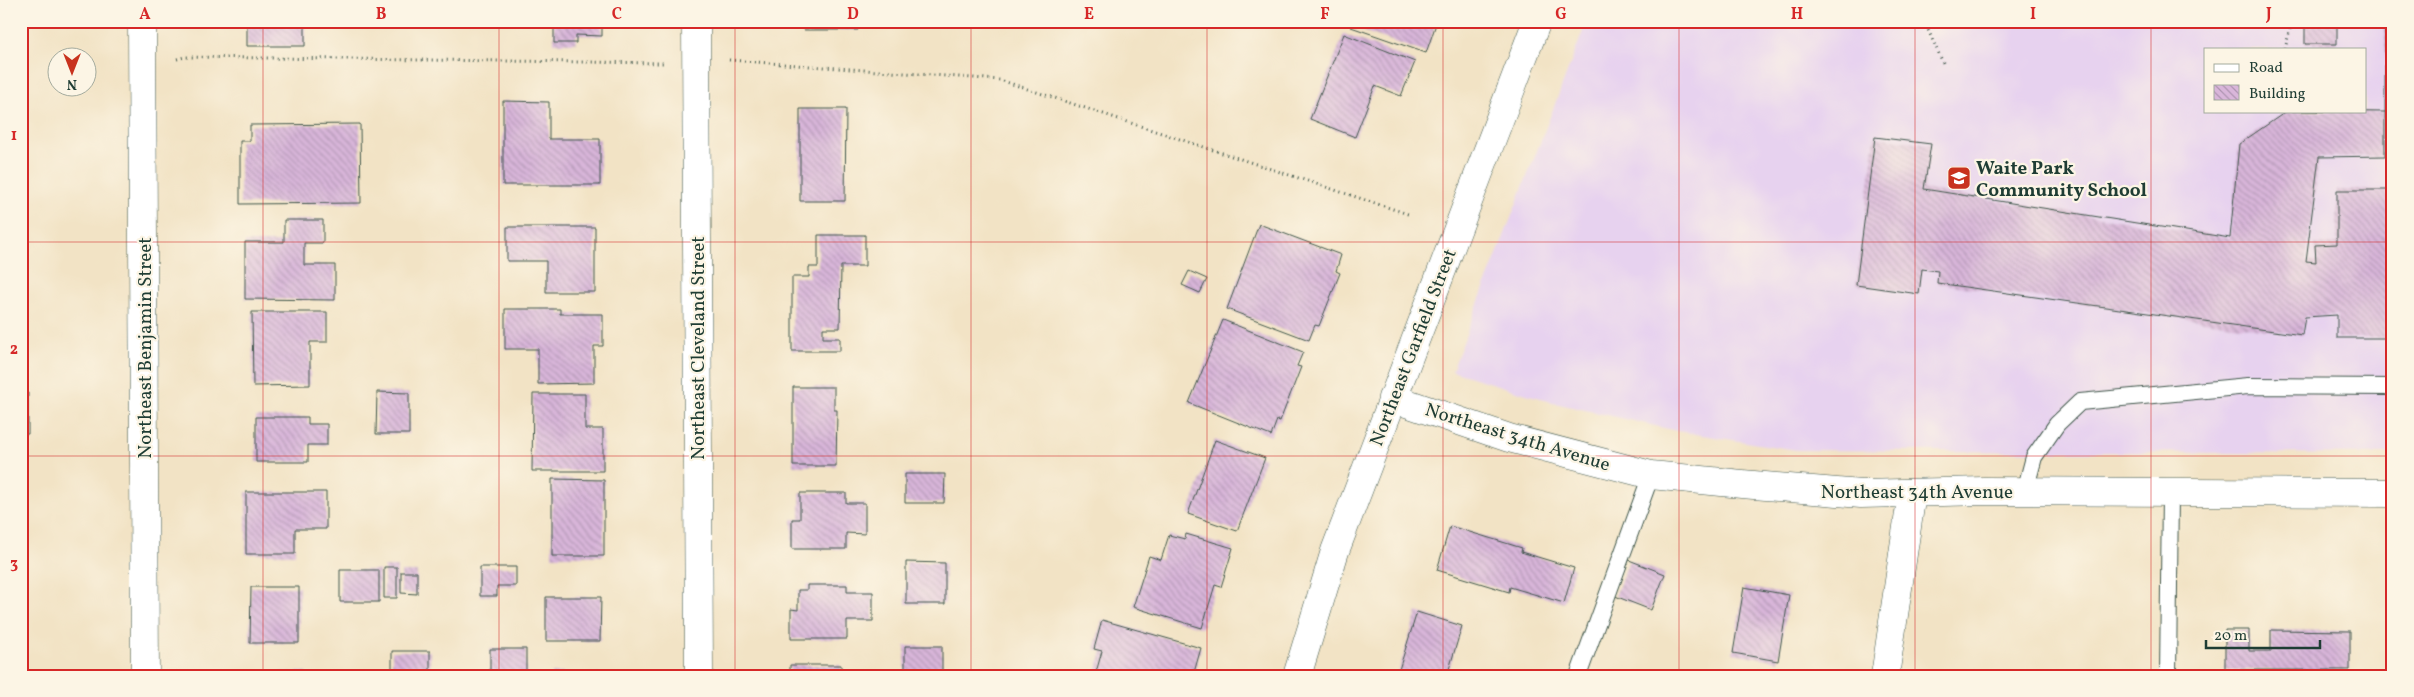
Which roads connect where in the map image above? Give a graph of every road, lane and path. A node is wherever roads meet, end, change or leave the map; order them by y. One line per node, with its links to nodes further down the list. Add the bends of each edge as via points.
1 (142, 21): 9 (street, Northeast Benjamin Street)
2 (696, 21): 7 (street, Northeast Cleveland Street)
3 (1536, 21): 12 (street, Northeast Garfield Street)
4 (1924, 21): 8 (path)
5 (2292, 21): 6 (path)
6 (2284, 48)
7 (695, 60): 9 (path, via 656,64 185,57); 10 (path, via 739,60 1000,80); 19 (street, Northeast Cleveland Street)
8 (1944, 65)
9 (142, 67): 18 (street, Northeast Benjamin Street)
10 (1411, 215)
11 (2393, 387): 14 (lane, via 2248,386 2080,402 2057,424 2034,457)
12 (1392, 398): 13 (street, Northeast 34th Avenue, via 1509,438); 20 (street, Northeast Garfield Street, via 1335,552)
13 (1651, 475): 16 (street, Northeast 34th Avenue, via 1852,493); 21 (lane)
14 (2025, 491): 15 (street, Northeast 34th Avenue); 16 (street, Northeast 34th Avenue)
15 (2170, 492): 17 (street, Northeast 34th Avenue); 23 (lane)
16 (1912, 493): 22 (street)
17 (2393, 493)
18 (145, 676)
19 (699, 676)
20 (1297, 676)
21 (1578, 676)
22 (1885, 676)
23 (2168, 676)

